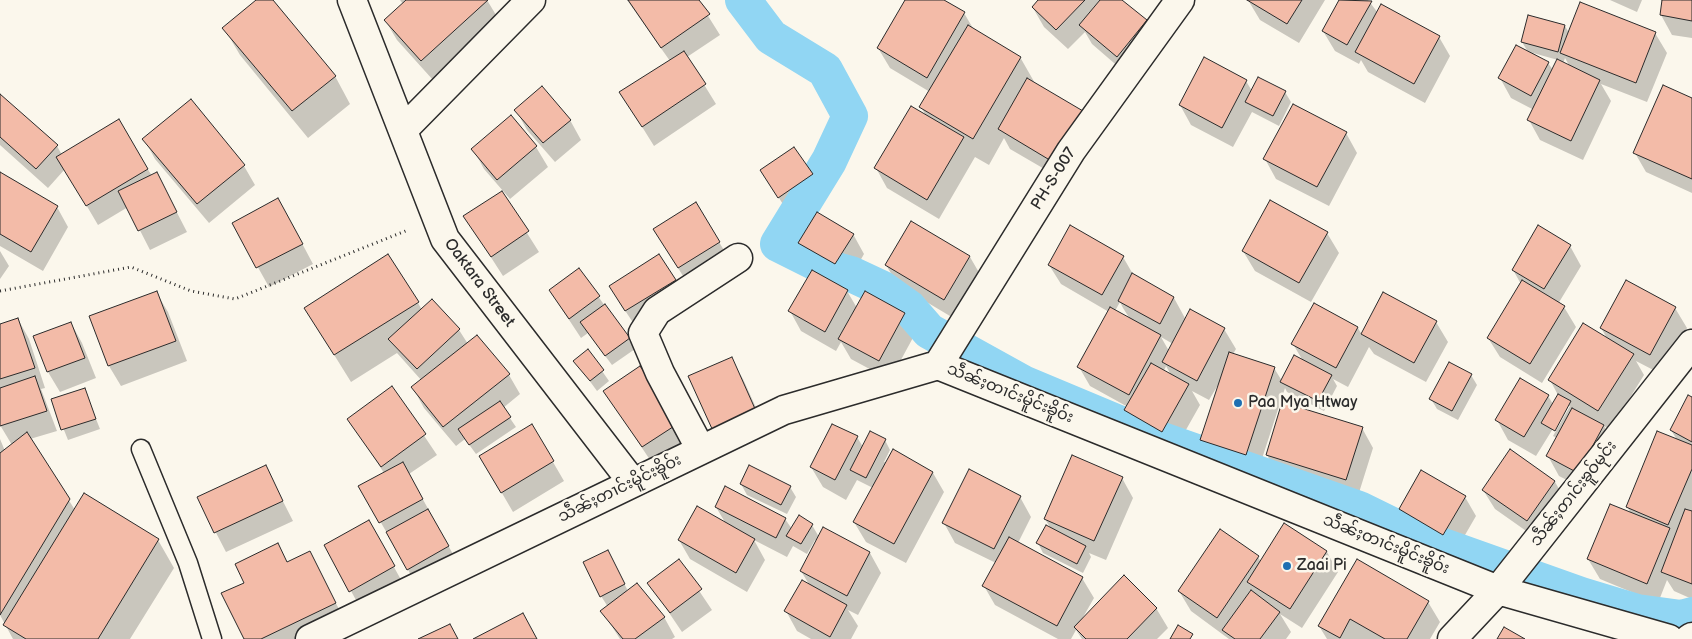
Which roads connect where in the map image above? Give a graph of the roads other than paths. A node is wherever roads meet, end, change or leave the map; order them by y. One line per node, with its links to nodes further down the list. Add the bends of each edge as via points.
1 (352, 0): 4 (street, Oaktara Street)
2 (530, 0): 4 (street)
3 (1172, 3): 7 (street, PH-S-007, via 1071,151)
4 (403, 130): 10 (street, Oaktara Street, via 445,239)
5 (738, 258): 9 (street, via 657,311 643,333 660,373)
6 (1692, 344): 11 (street, သဵၼ်ႈတၢင်းၶူဝ်မုင်း)
7 (948, 349): 9 (street, သဵၼ်ႈတၢင်းမိူင်းၶိူဝ်း, via 784,410); 11 (street, သဵၼ်ႈတၢင်းမိူင်းၶိူဝ်း)
8 (141, 449): 12 (lane, via 188,563)
9 (702, 450): 10 (street, သဵၼ်ႈတၢင်းမိူင်းၶိူဝ်း)
10 (633, 483): 13 (street, သဵၼ်ႈတၢင်းမိူင်းၶိူဝ်း)
11 (1502, 585): 14 (street, သဵၼ်ႈတၢင်းၶူဝ်မုင်း); 15 (street, သဵၼ်ႈတၢင်းမိူင်းၶိူဝ်း)
12 (212, 639)
13 (310, 639)
14 (1452, 639)
15 (1669, 639)

